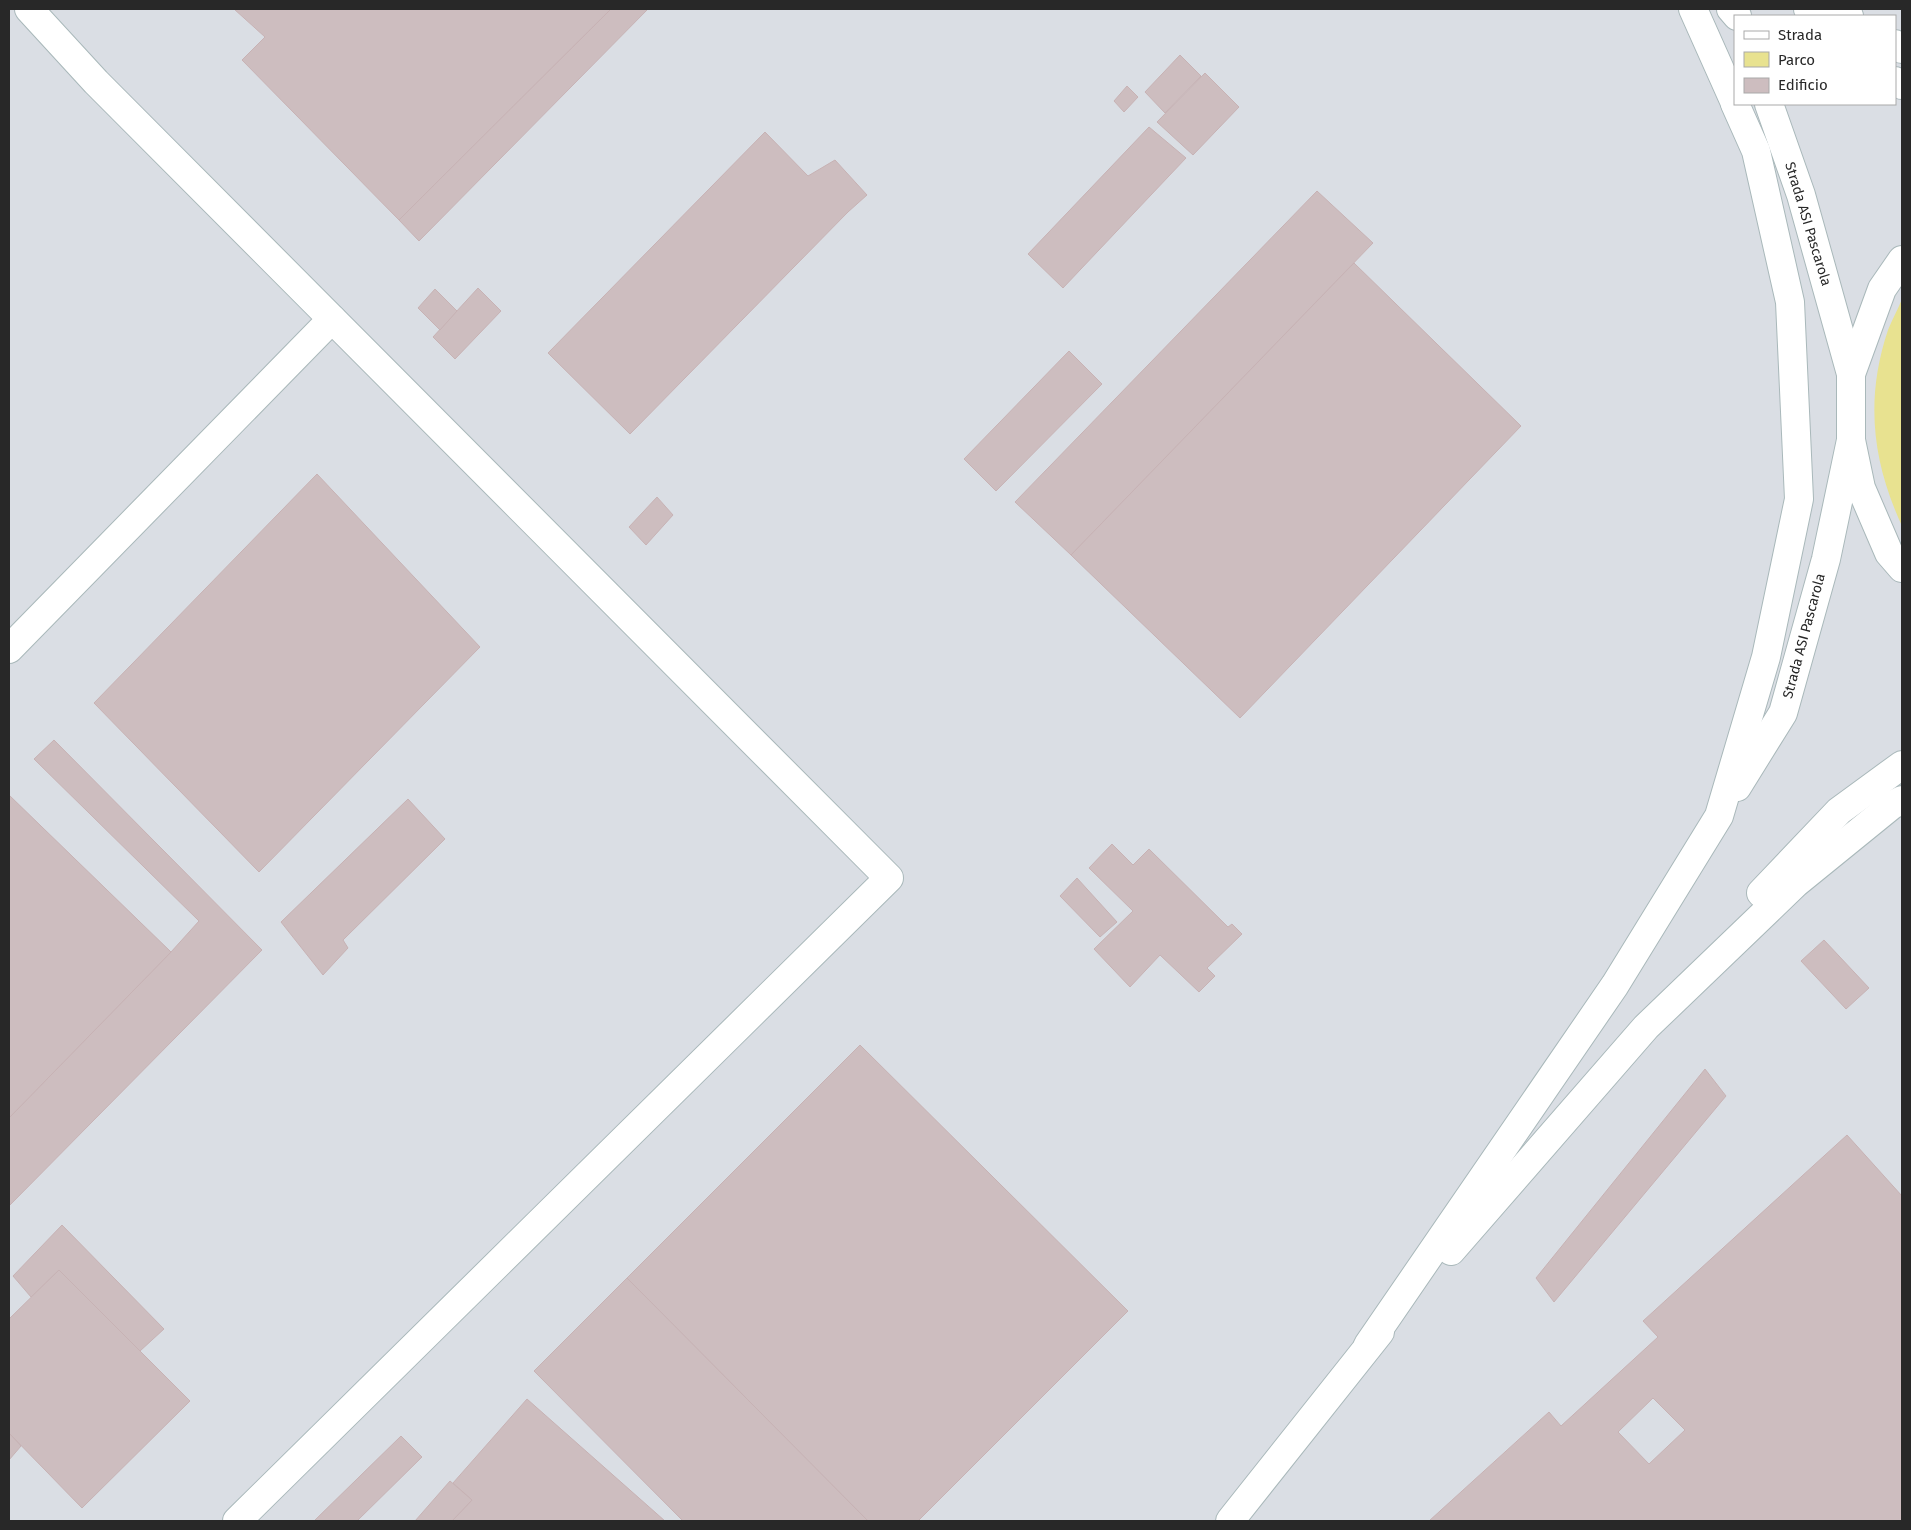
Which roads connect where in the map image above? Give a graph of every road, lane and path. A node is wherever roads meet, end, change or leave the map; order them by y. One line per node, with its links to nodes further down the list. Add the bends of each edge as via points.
1 (29, 9): 7 (street, via 96,82)
2 (1693, 9): 3 (street)
3 (1734, 102)
4 (1735, 105): 14 (street, via 1756,151 1790,302 1799,499 1766,657)
5 (1769, 105): 8 (street, Strada ASI Pascarola, via 1801,195)
6 (1902, 260): 8 (street, via 1882,290)
7 (332, 319): 11 (street); 17 (street, via 889,878)
8 (1851, 374): 9 (street)
9 (1851, 440): 10 (street, via 1861,488 1889,553); 14 (street, Strada ASI Pascarola, via 1826,559 1783,713)
10 (1902, 568)
11 (9, 649)
12 (1902, 765): 15 (street, via 1839,811 1758,895)
13 (1902, 800): 15 (street, via 1796,883)
14 (1719, 816): 16 (street, via 1615,985)
15 (1646, 1027): 16 (street)
16 (1368, 1346): 18 (street)
17 (237, 1521)
18 (1230, 1521)

